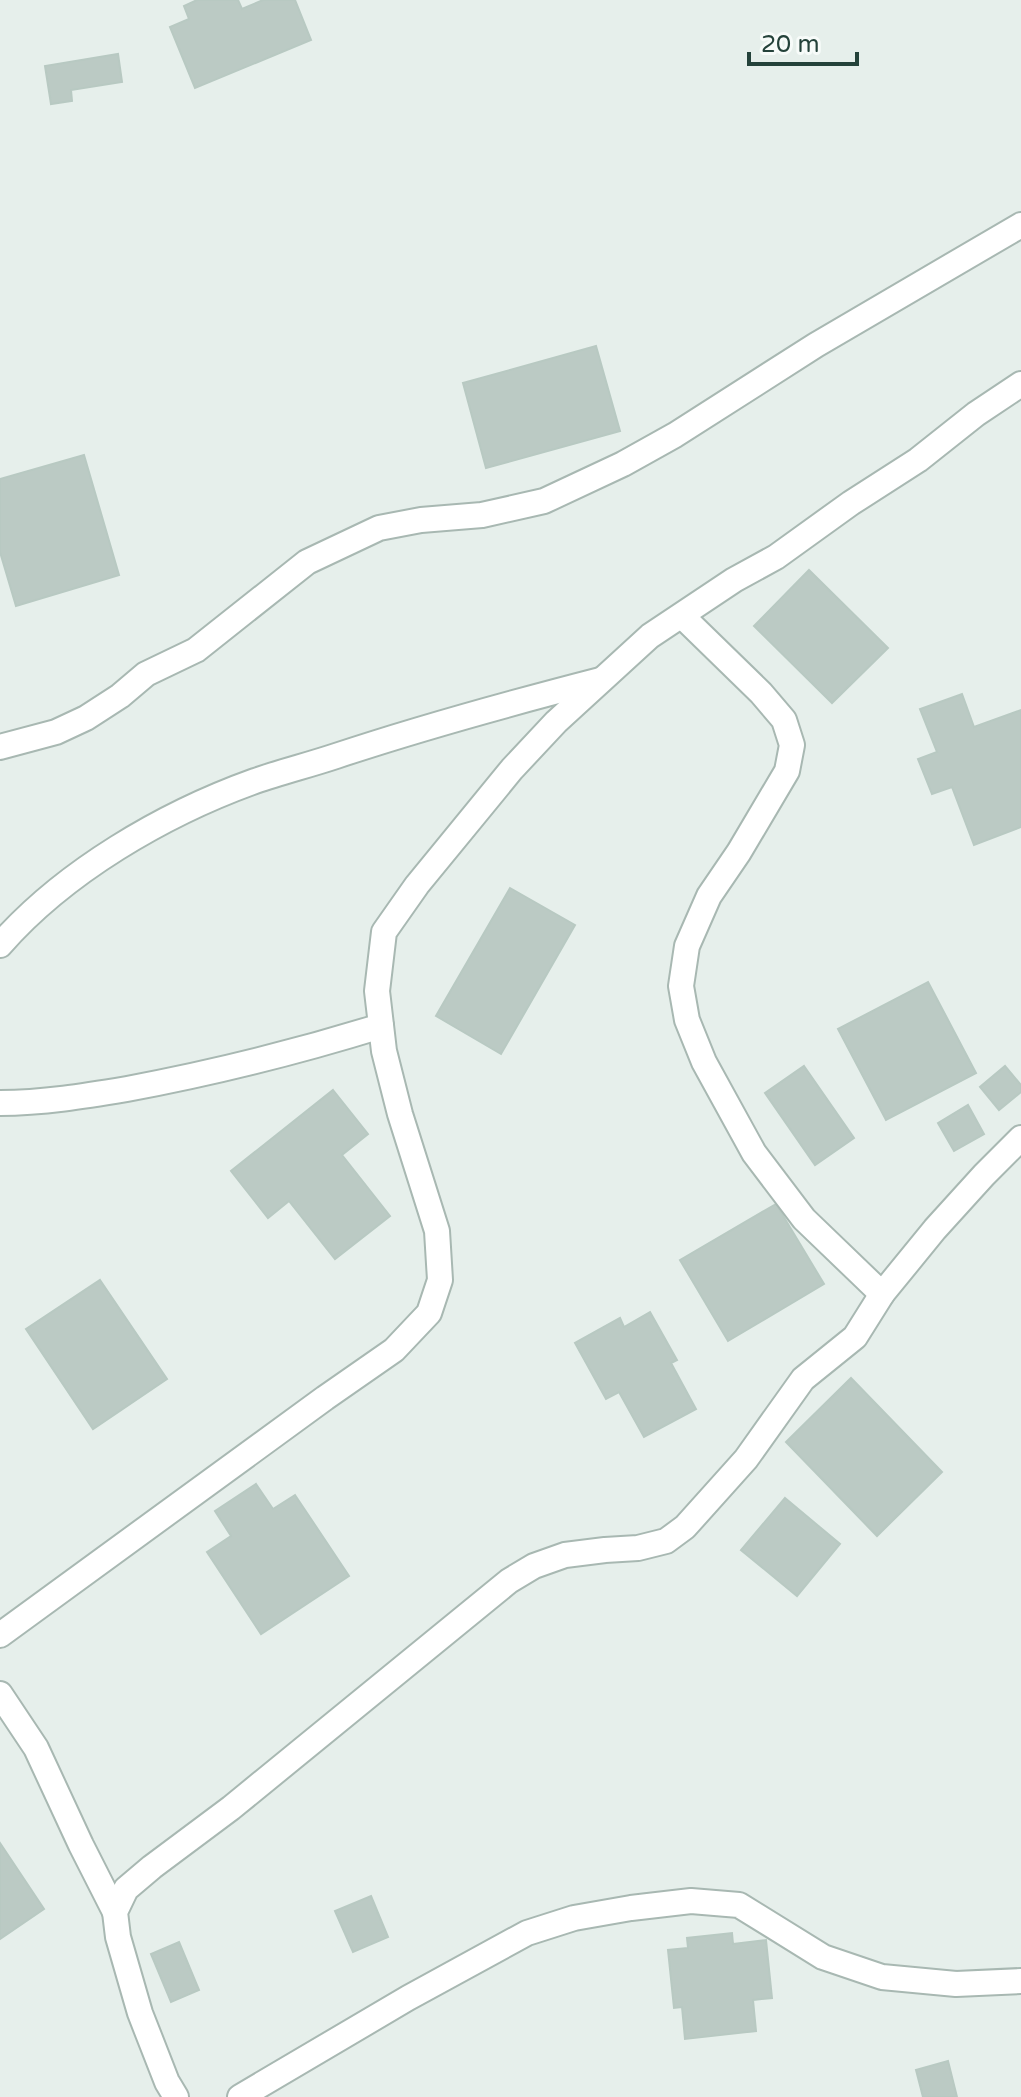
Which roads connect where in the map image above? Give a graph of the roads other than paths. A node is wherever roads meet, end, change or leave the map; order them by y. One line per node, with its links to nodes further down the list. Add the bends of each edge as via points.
1 (1021, 225): 5 (street, via 623,464 544,501 379,528 307,562 196,650 146,674 86,718)
2 (1021, 384): 3 (street, via 918,460)
3 (682, 616): 4 (street, via 650,636); 10 (street, via 761,693 784,720 792,745 787,771 709,896 687,946 681,986 687,1020 754,1153 804,1219)
4 (602, 680): 6 (street, via 420,728 202,802 153,827 48,897); 7 (street, via 512,769 384,932 377,991)
5 (0, 747)
6 (0, 945)
7 (381, 1026): 8 (street, via 195,1077); 11 (street, via 400,1114 437,1231 440,1280 429,1313 394,1350)
8 (0, 1103)
9 (1021, 1138): 10 (street)
10 (882, 1294): 13 (street, via 855,1337 803,1379 746,1459 685,1527 666,1541 638,1548 565,1555 509,1581 152,1867 126,1889)
11 (0, 1635)
12 (0, 1694): 13 (street, via 36,1748)
13 (115, 1912): 15 (street, via 140,2013)
14 (1021, 1981): 16 (street, via 956,1984 882,1977 823,1957 739,1905 691,1901 631,1908 527,1933)
15 (176, 2097)
16 (240, 2097)

